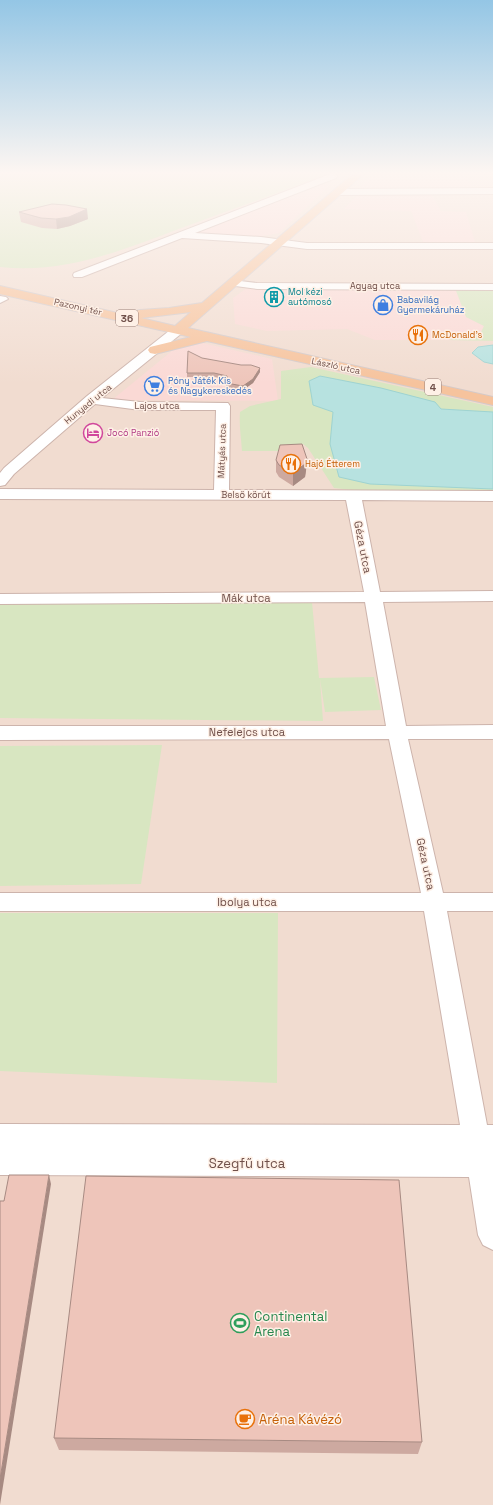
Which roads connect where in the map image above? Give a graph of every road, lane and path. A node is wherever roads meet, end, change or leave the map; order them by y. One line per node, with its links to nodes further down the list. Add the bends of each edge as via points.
1 (158, 243): 5 (street)
2 (277, 243): 7 (main road, Hunyadi utca)
3 (293, 243): 4 (street, via 328,246)
4 (493, 246)
5 (78, 274)
6 (0, 283): 11 (main road, Pazonyi tér / 36)
7 (232, 283): 8 (street, Agyag utca, via 257,286); 10 (main road, Hunyadi utca)
8 (493, 287)
9 (1, 296): 12 (main road, Pazonyi tér / 36)
10 (206, 306): 11 (main road); 12 (main road, Hunyadi utca); 13 (main road, 4, via 205,316 208,322)
11 (139, 314): 12 (main road, 36)
12 (182, 327): 13 (main road, László utca); 14 (main road, László utca / 4); 15 (street, Hunyadi utca)
13 (228, 334): 16 (main road, László utca / 4)
14 (209, 337): 15 (main road); 18 (main road, László utca / 4)
15 (155, 350): 17 (street, Hunyadi utca)
16 (493, 392)
17 (92, 399): 19 (street, Lajos utca, via 125,405); 20 (street, Hunyadi utca, via 9,471)
18 (493, 401)
19 (223, 406): 23 (street, Mátyás utca)
20 (0, 482)
21 (0, 494): 23 (street, Belső körút)
22 (353, 495): 23 (street, Belső körút); 24 (street, Belső körút); 26 (street, Géza utca)
23 (221, 496)
24 (493, 496)
25 (493, 596): 26 (street, Mák utca)
26 (373, 597): 27 (street, Mák utca); 28 (street, Géza utca)
27 (0, 599)
28 (397, 732): 29 (street, Nefelejcs utca); 30 (street, Nefelejcs utca); 32 (street, Géza utca)
29 (493, 732)
30 (0, 733)
31 (0, 902): 32 (street, Ibolya utca)
32 (434, 902): 33 (street, Ibolya utca); 35 (street, Géza utca)
33 (493, 902)
34 (0, 1137): 35 (street)
35 (486, 1151): 36 (street, Szegfű utca); 37 (street, Géza utca)
36 (0, 1162)
37 (493, 1234)

